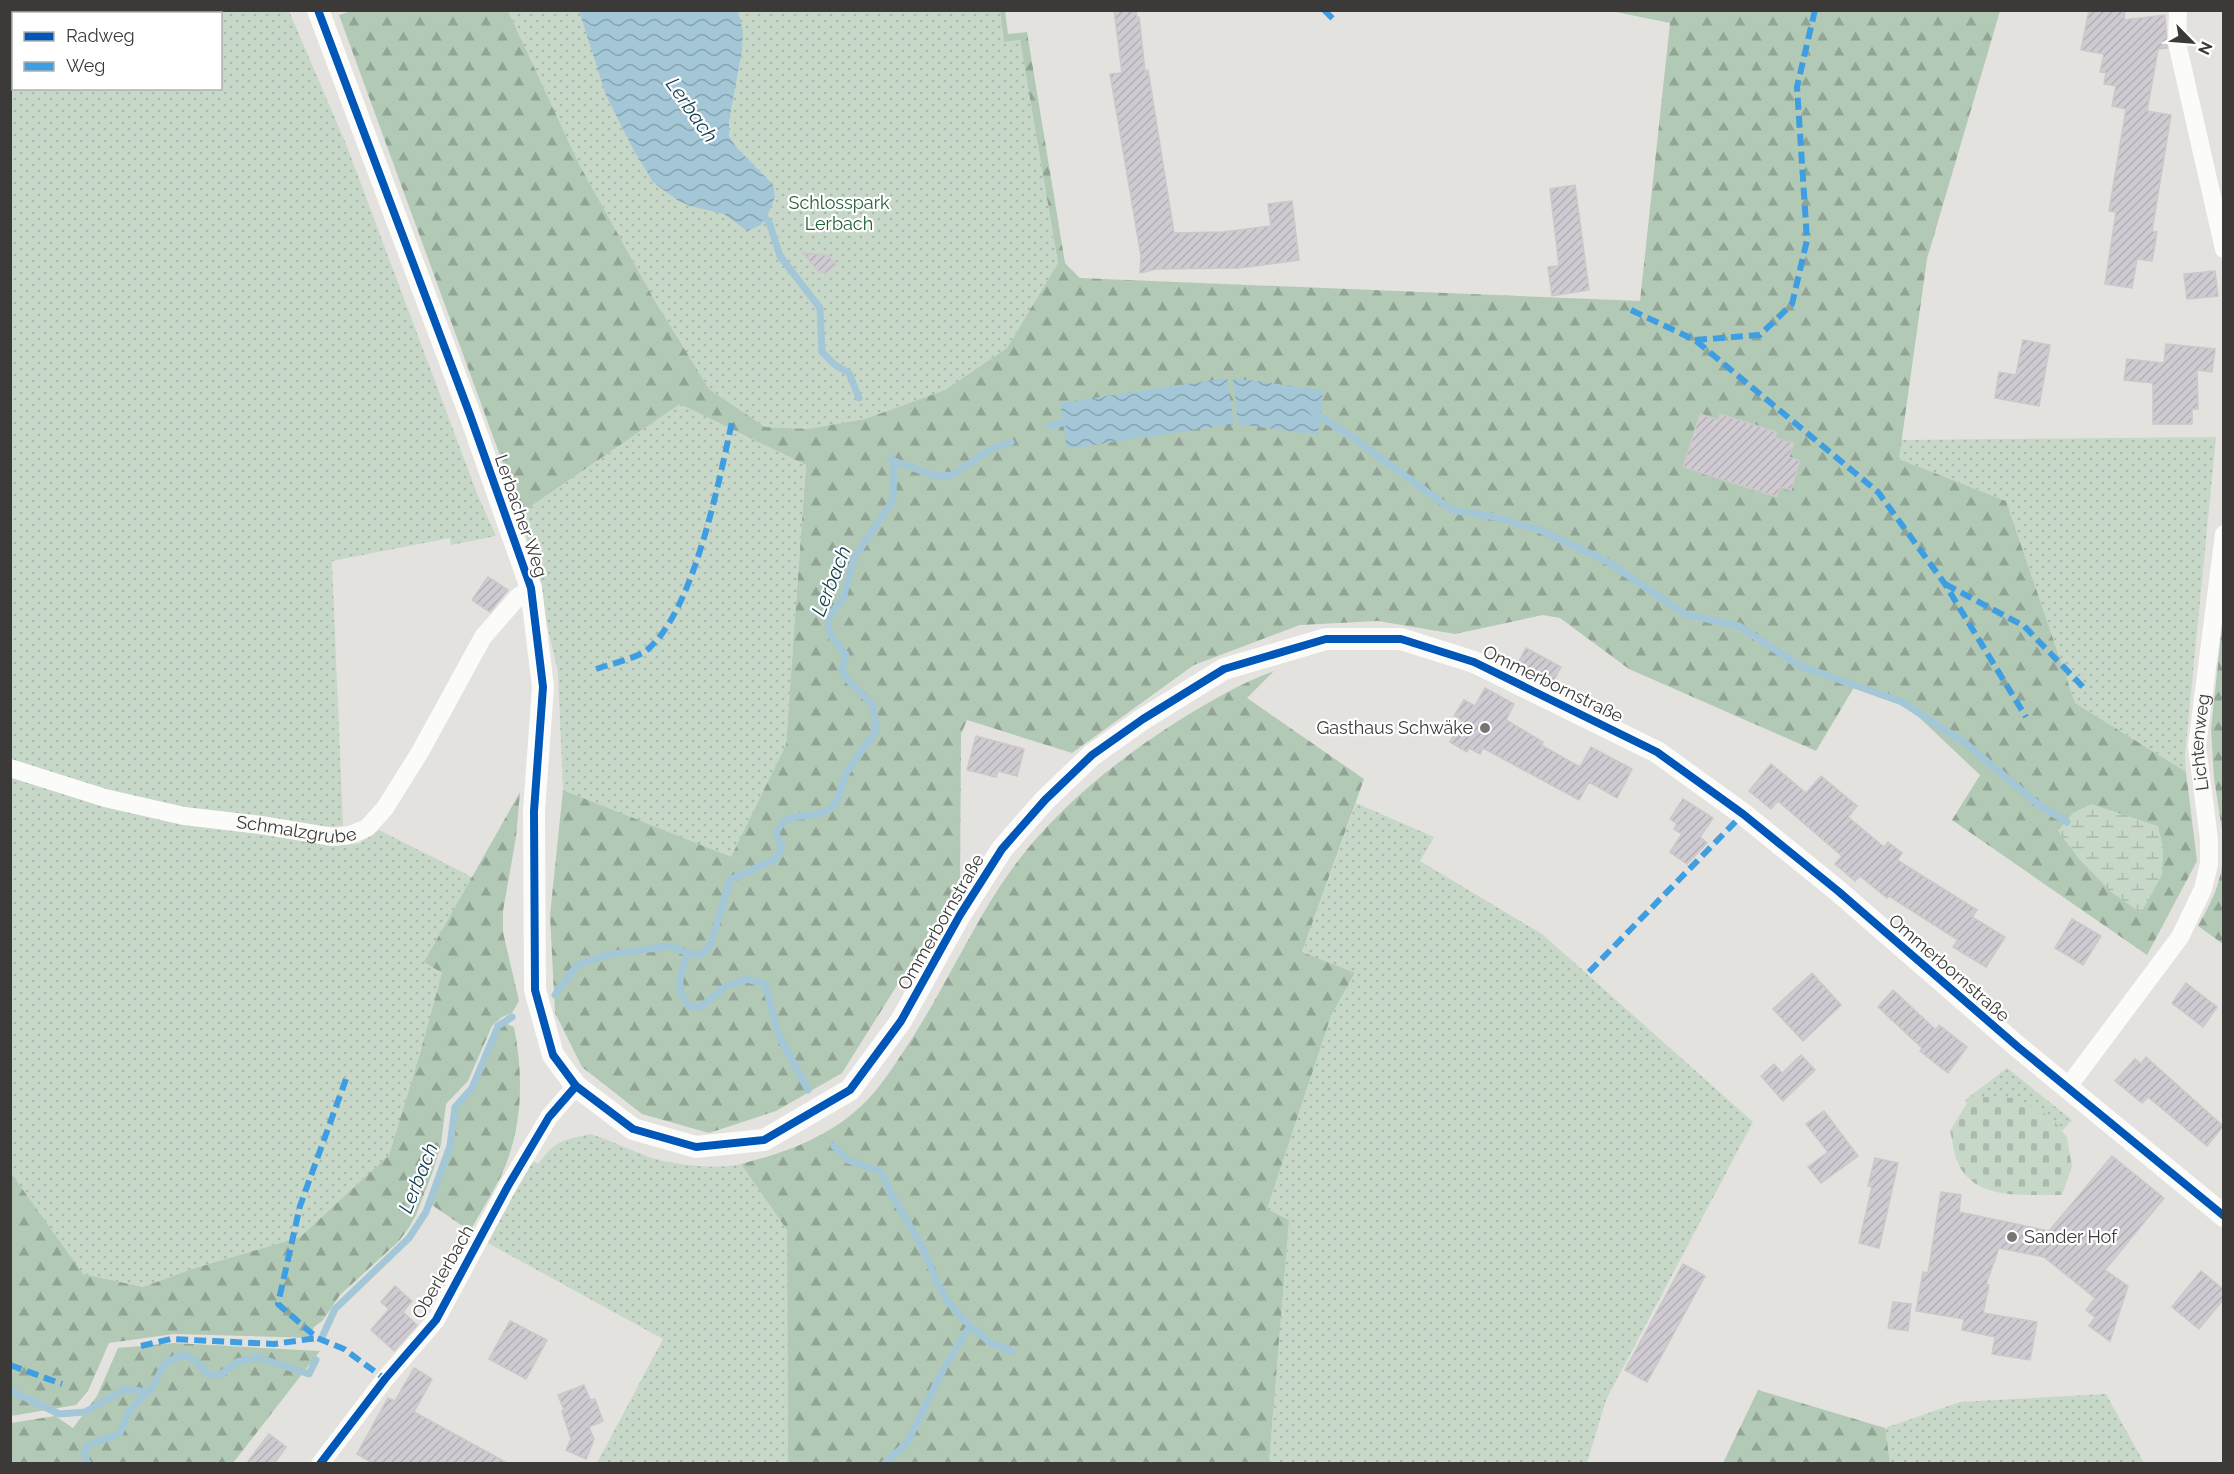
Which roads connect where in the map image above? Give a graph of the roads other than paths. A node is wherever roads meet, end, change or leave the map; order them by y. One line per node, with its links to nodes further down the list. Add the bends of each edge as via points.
1 (318, 10): 5 (street, Lerbacher Weg)
2 (2178, 10): 3 (street, via 2177,43)
3 (2223, 249)
4 (2223, 534): 8 (street, Lichtenweg, via 2198,746 2209,839 2203,889 2180,937)
5 (531, 588): 6 (street, Schmalzgrube, via 483,637 385,808 367,828 350,835 333,837 184,816 105,798); 7 (street, Lerbacher Weg, via 543,687 534,811 535,990 553,1054)
6 (10, 768)
7 (576, 1086): 8 (street, Ommerbornstraße, via 633,1129 696,1147 764,1140 850,1090 901,1022 1002,849 1092,755 1143,718 1224,669 1326,639 1401,639 1474,662 1657,752 1830,884); 10 (street, Oberlerbach, via 543,1127 436,1320)
8 (2067, 1088): 9 (street, Ommerbornstraße)
9 (2223, 1216)
10 (320, 1464)

